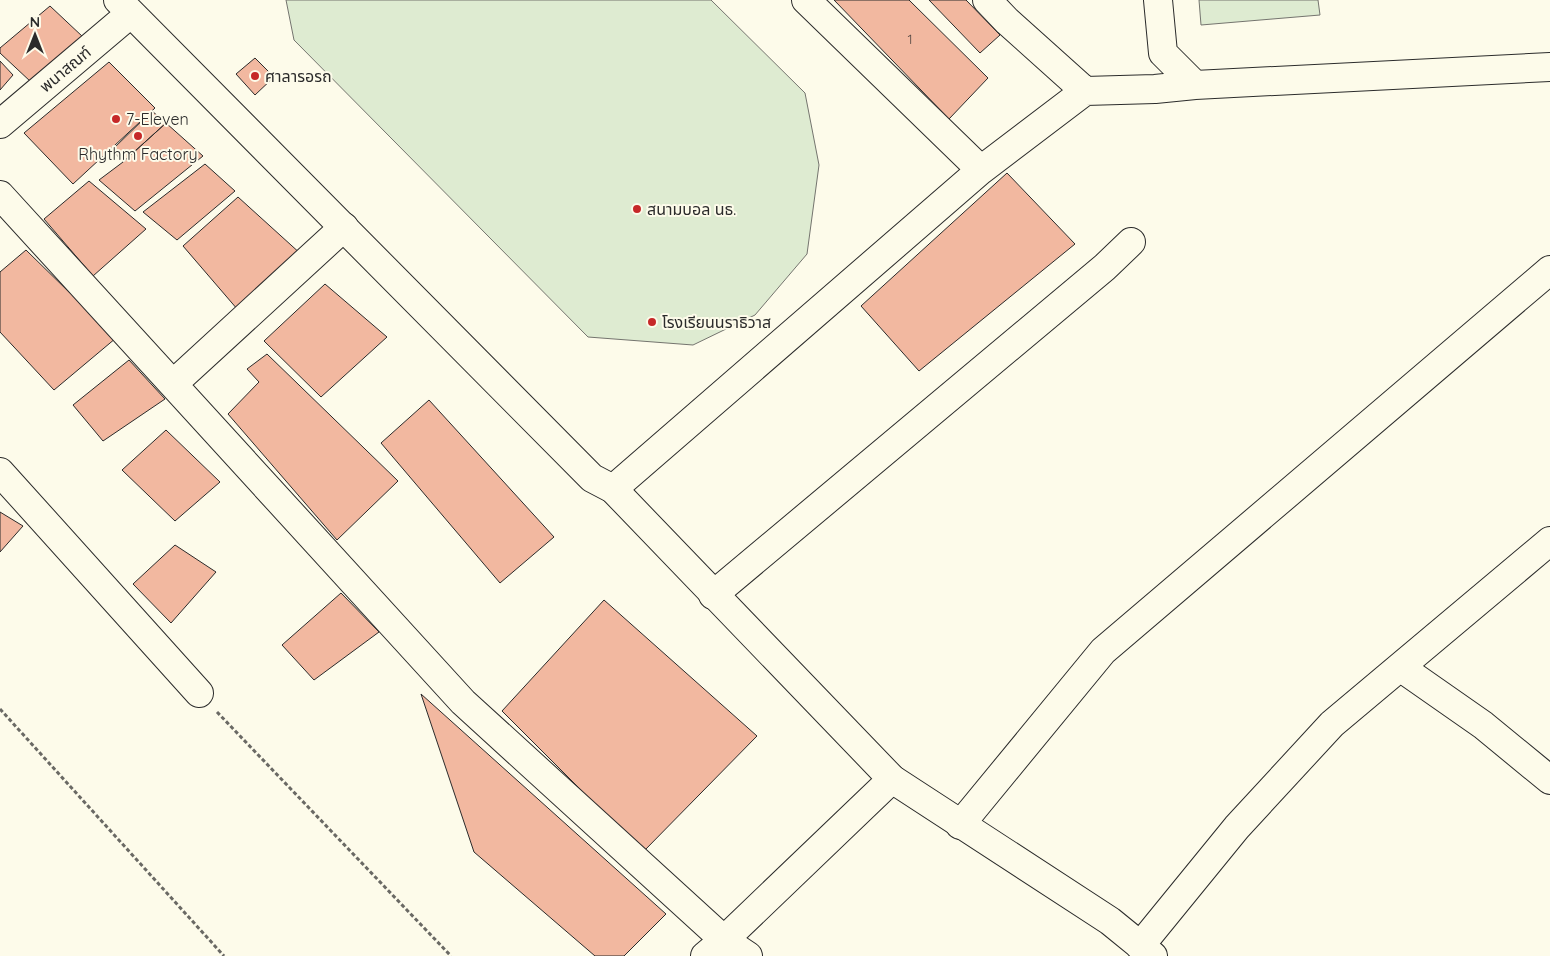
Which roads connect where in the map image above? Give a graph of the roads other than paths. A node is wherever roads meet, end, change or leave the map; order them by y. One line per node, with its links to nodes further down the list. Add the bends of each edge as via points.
1 (806, 0): 9 (street)
2 (987, 0): 7 (street)
3 (1158, 0): 6 (street, via 1163,53)
4 (124, 7): 8 (street, พนาสณฑ์); 11 (street)
5 (1550, 67): 6 (street)
6 (1195, 85): 7 (street)
7 (1085, 91): 9 (street)
8 (0, 124)
9 (981, 170): 16 (street)
10 (0, 195): 14 (street)
11 (344, 227): 14 (street); 16 (street, via 592,478)
12 (1131, 242): 18 (street)
13 (1550, 270): 23 (street, via 1103,651)
14 (173, 384): 24 (street, via 464,702)
15 (0, 472): 20 (street)
16 (613, 490): 18 (street)
17 (1550, 541): 19 (street)
18 (713, 595): 21 (street)
19 (1400, 667): 22 (street, via 1482,725); 25 (street, via 1332,724 1243,820)
20 (199, 693)
21 (892, 779): 23 (street); 24 (street)
22 (1550, 780)
23 (960, 824): 25 (street, via 1110,921)
24 (714, 948): 26 (street)
25 (1147, 951)
26 (748, 956)

